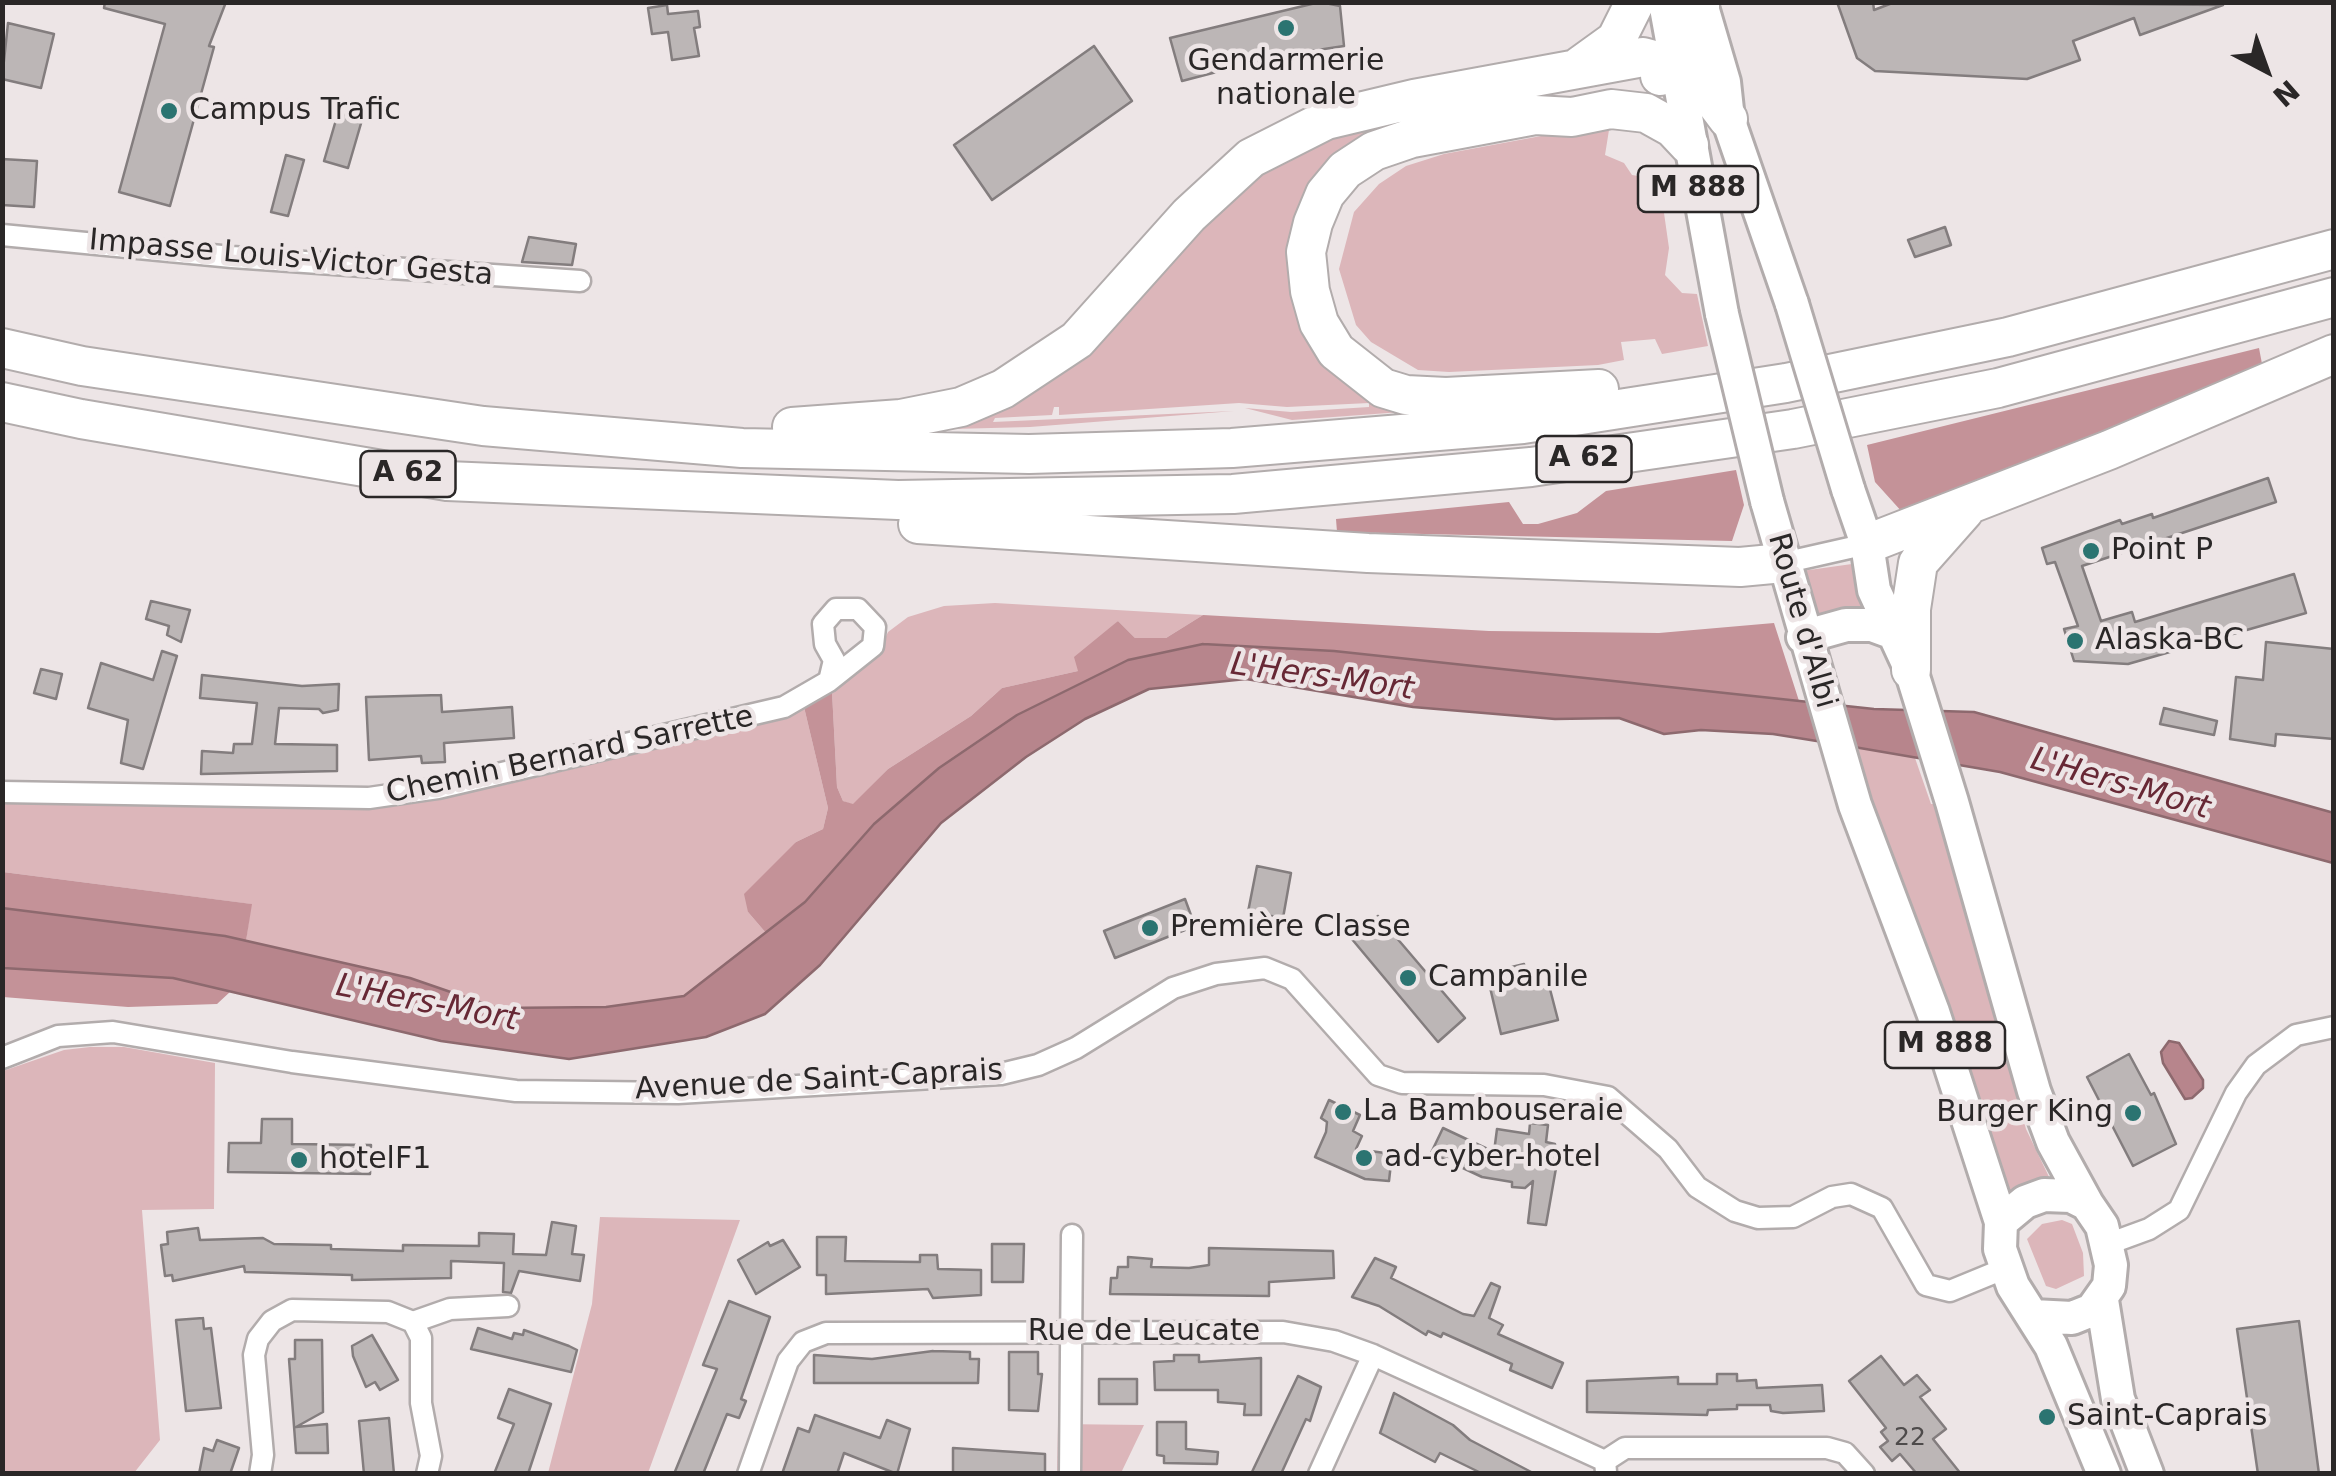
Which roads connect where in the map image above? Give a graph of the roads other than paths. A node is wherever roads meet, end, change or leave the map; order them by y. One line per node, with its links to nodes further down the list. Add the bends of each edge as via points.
1 (1635, 2): 5 (highway, via 1616,40)
2 (1666, 2): 4 (main road, Route d'Albi)
3 (1700, 2): 4 (highway, via 1700,32); 7 (main road)
4 (1677, 64): 5 (highway, via 1643,57); 6 (highway, via 1647,83 1568,99); 7 (highway, via 1703,80); 8 (main road, Route d'Albi / M 888)
5 (1575, 70): 17 (highway, via 1414,99 1288,136 1220,185 1076,340 1003,389 960,407 839,426)
6 (1535, 114): 8 (highway, via 1635,110 1674,128); 14 (highway, via 1374,151 1344,170 1325,194 1306,252 1319,323 1336,351 1383,388 1406,395 1513,397 1879,345)
7 (1728, 119): 20 (main road, M 888, bridge)
8 (1689, 146): 21 (main road, Route d'Albi / M 888, bridge)
9 (2, 235): 11 (street, Impasse Louis-Victor Gesta)
10 (2334, 249): 14 (highway, A 62)
11 (580, 281)
12 (2334, 297): 18 (highway, A 62, via 1980,391 1793,429 1531,466 1232,494)
13 (2, 348): 17 (highway, A 62, via 484,426)
14 (1953, 350): 17 (highway, A 62, via 1523,424 1232,448 880,454)
15 (2334, 354): 19 (highway)
16 (2, 402): 18 (highway, A 62, via 447,480)
17 (584, 433)
18 (819, 498): 21 (highway, via 896,522 1387,554 1723,567)
19 (1970, 506): 20 (highway); 24 (highway, via 1918,562)
20 (1867, 544): 21 (street); 22 (main road, M 888, via 1867,567)
21 (1783, 563): 23 (main road, Route d'Albi / M 888)
22 (1891, 632): 23 (main road, via 1846,624); 24 (main road, M 888)
23 (1807, 649): 30 (main road, Route d'Albi / M 888)
24 (1911, 670): 29 (main road, M 888, via 2034,1092)
25 (828, 682): 26 (street, Chemin Bernard Sarrette, via 762,716 369,798)
26 (2, 792)
27 (2334, 1027): 32 (street, via 2296,1035 2256,1065 2180,1210)
28 (2, 1058): 33 (street, Avenue de Saint-Caprais, via 58,1036 113,1032 516,1091 678,1094 1000,1074 1076,1048 1173,988 1265,968 1292,980 1378,1075 1402,1082 1544,1085 1608,1097 1668,1149 1697,1187 1735,1211 1793,1217 1851,1194 1882,1208 1926,1286 1950,1292)
29 (2087, 1204): 30 (main road, via 2044,1195); 32 (main road)
30 (2001, 1222): 33 (main road)
31 (1072, 1234): 38 (street)
32 (2108, 1244): 34 (main road, via 2110,1286)
33 (2006, 1268): 36 (main road)
34 (2102, 1300): 36 (main road, via 2072,1318); 48 (main road, via 2118,1399)
35 (508, 1306): 37 (street, via 450,1309)
36 (2034, 1316): 47 (main road)
37 (413, 1322): 41 (street, via 388,1312 292,1310 272,1321 254,1355); 42 (street, via 421,1338)
38 (1072, 1331): 39 (street, Rue de Leucate, via 1284,1332); 43 (street, Rue de Leucate, via 815,1336 788,1361); 44 (street)
39 (1373, 1355): 40 (street, Rue de Leucate); 45 (street)
40 (1606, 1467): 46 (street, via 1625,1448 1828,1448 1845,1453)
41 (260, 1474)
42 (427, 1474)
43 (748, 1474)
44 (1070, 1474)
45 (1319, 1474)
46 (1864, 1474)
47 (2104, 1474)
48 (2147, 1474)

